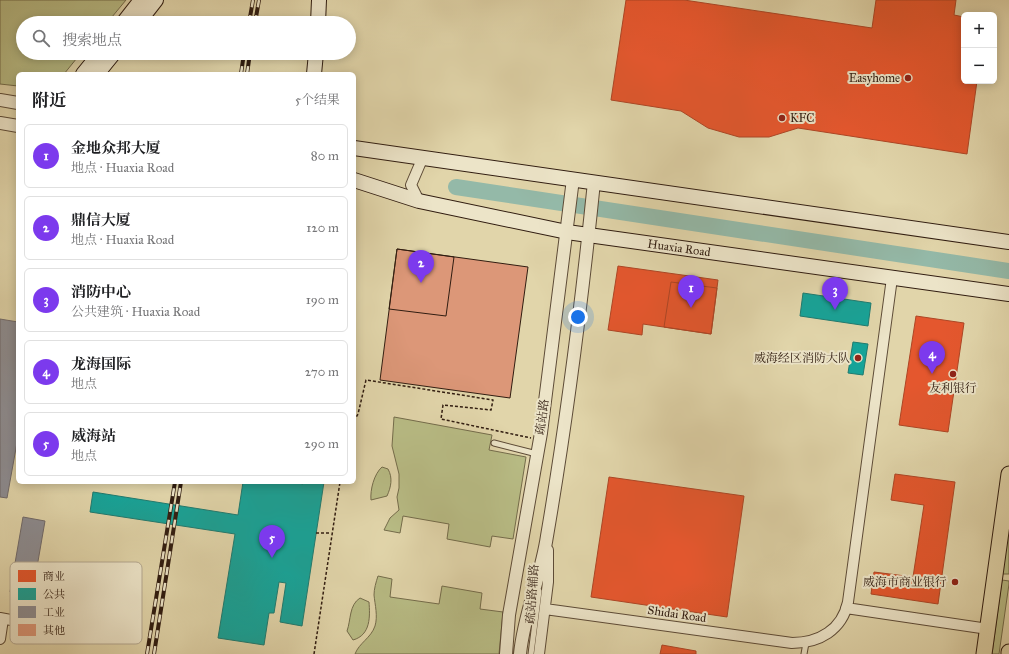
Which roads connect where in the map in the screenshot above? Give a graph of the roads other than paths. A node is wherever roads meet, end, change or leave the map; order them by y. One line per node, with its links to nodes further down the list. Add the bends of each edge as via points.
1 (141, 0): 4 (main road)
2 (156, 0): 5 (main road)
3 (319, 0): 6 (main road)
4 (128, 16)
5 (143, 16)
6 (318, 16)
7 (101, 60): 11 (main road)
8 (105, 60): 12 (main road)
9 (107, 60): 13 (main road)
10 (315, 60): 14 (main road)
11 (86, 72)
12 (98, 72)
13 (104, 72)
14 (314, 72)
15 (0, 100): 16 (street)
16 (16, 103)
17 (0, 123): 18 (street)
18 (16, 126)
19 (356, 148): 20 (main road)
20 (423, 157): 22 (main road); 24 (street, via 411,185)
21 (356, 181): 24 (main road, Huaxia Road)
22 (573, 183): 23 (main road); 25 (street, 疏站路)
23 (594, 186): 26 (street, 疏站路); 27 (main road)
24 (419, 200): 25 (main road, Huaxia Road)
25 (567, 228): 26 (main road, Huaxia Road); 31 (street, 疏站路)
26 (589, 231): 28 (main road, Huaxia Road); 33 (street, 疏站路)
27 (1009, 242)
28 (892, 278): 29 (main road, Huaxia Road); 35 (street)
29 (1009, 294)
30 (494, 443): 31 (lane)
31 (537, 454): 41 (street, 疏站路, via 509,615)
32 (1009, 474): 38 (main road)
33 (548, 536): 34 (street, 疏站路); 36 (street, 疏站路辅路)
34 (542, 566): 42 (street, 疏站路, via 526,613); 43 (lane)
35 (846, 608): 38 (street); 40 (street, via 836,627 820,638)
36 (545, 609): 40 (street, Shidai Road); 44 (street, 疏站路辅路)
37 (2, 618): 39 (street)
38 (988, 629): 46 (main road)
39 (0, 639)
40 (806, 643): 45 (lane)
41 (506, 654)
42 (520, 654)
43 (531, 654)
44 (539, 654)
45 (804, 654)
46 (984, 654)

